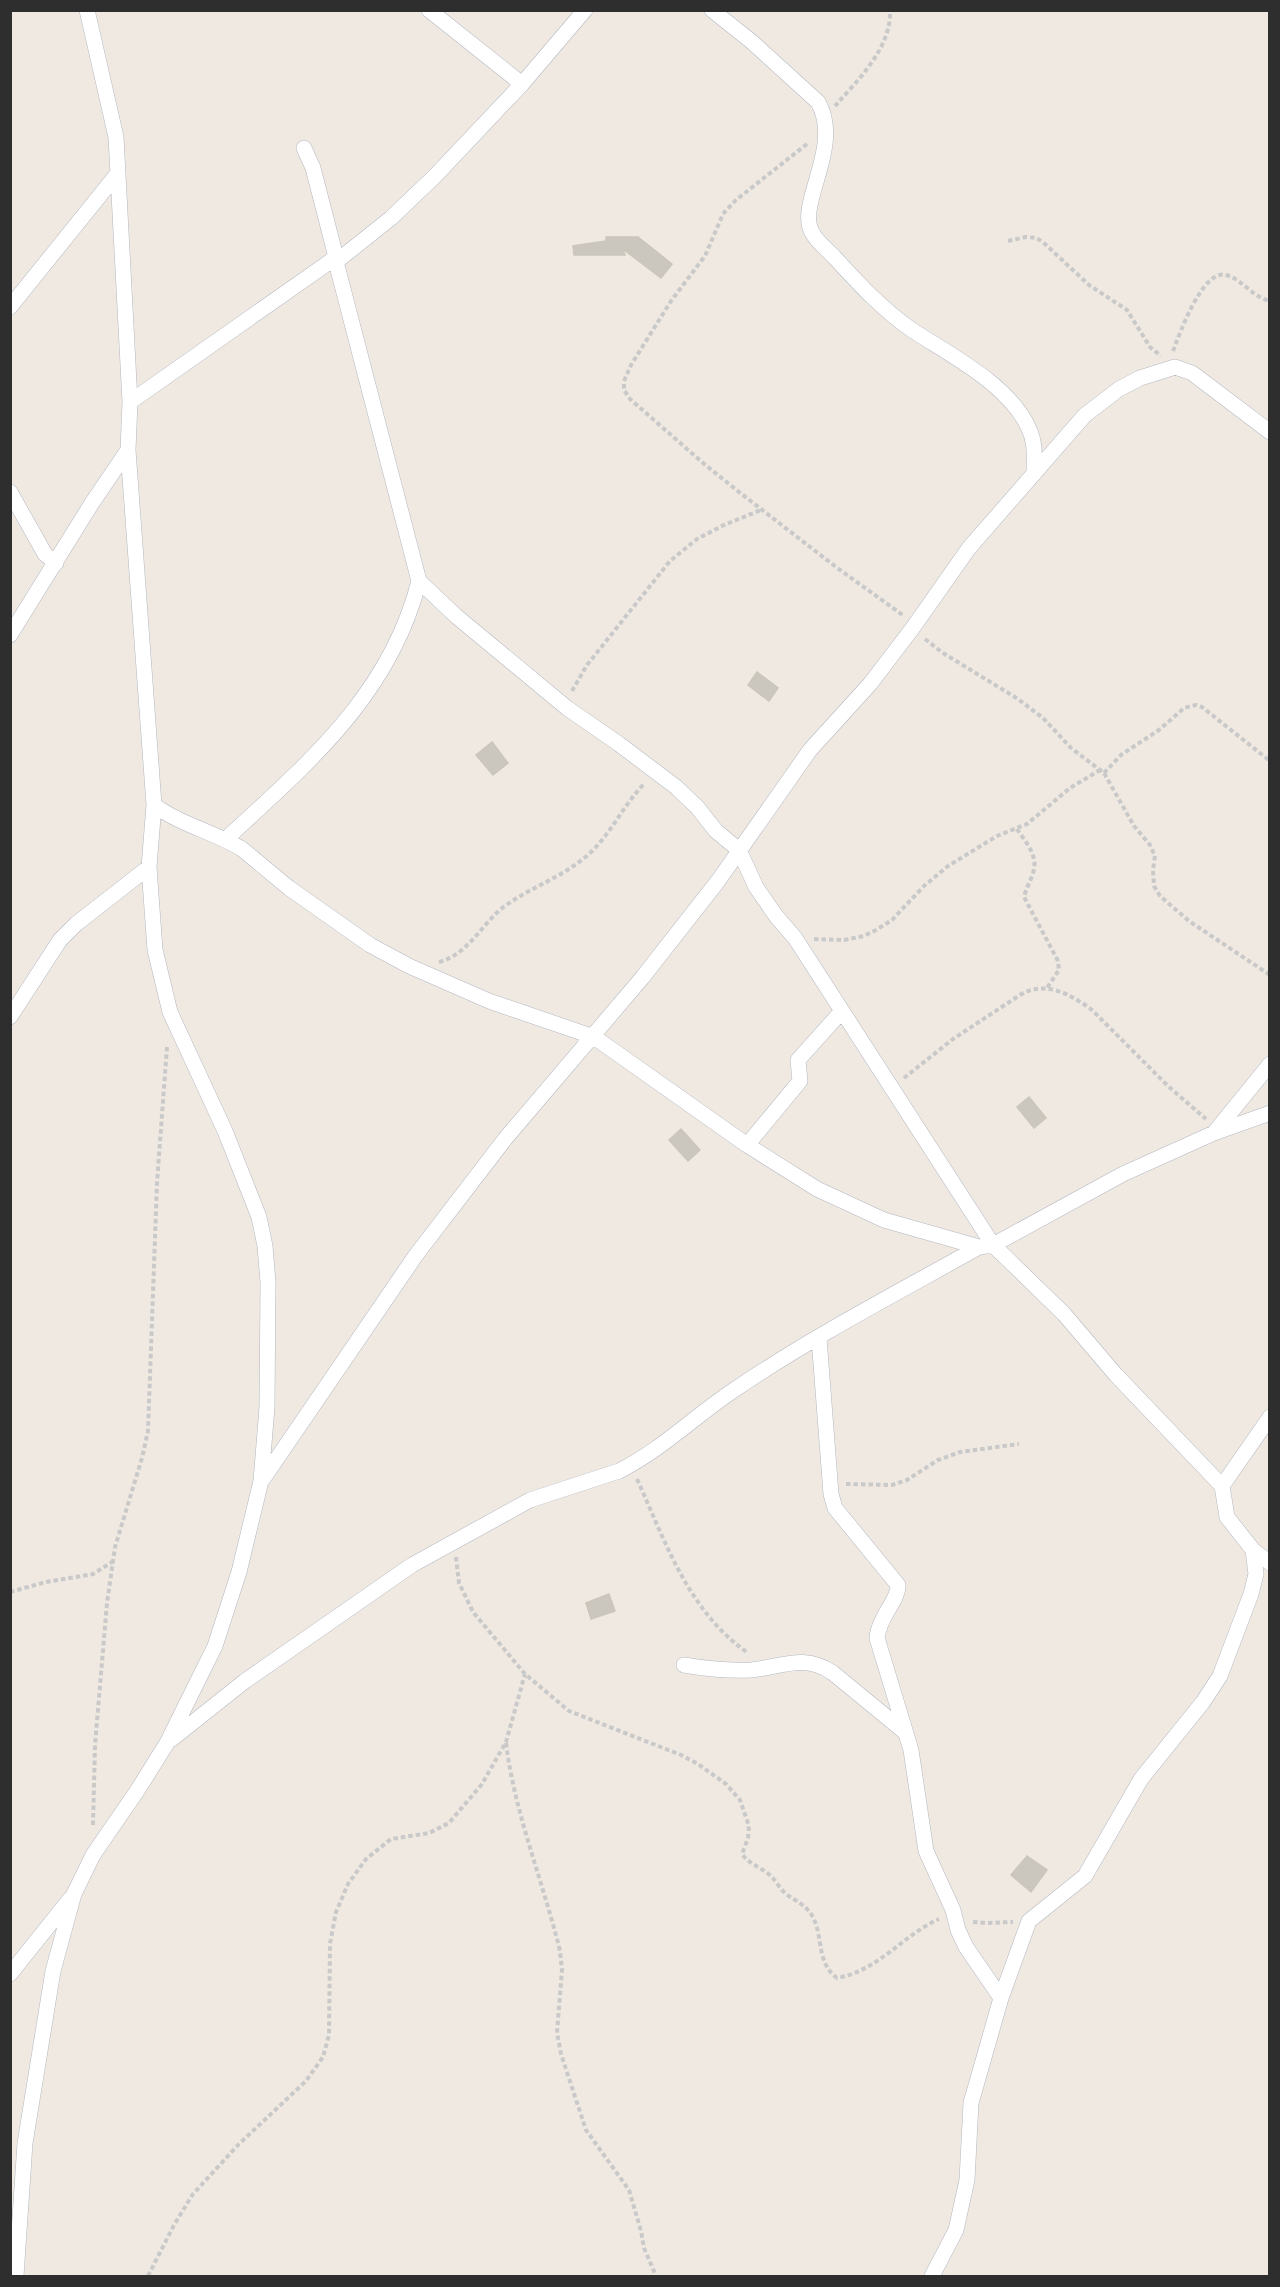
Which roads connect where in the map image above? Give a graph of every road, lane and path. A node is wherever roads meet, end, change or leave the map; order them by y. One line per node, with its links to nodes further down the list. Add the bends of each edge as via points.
1 (87, 10): 9 (street, via 116,137)
2 (429, 10): 6 (street)
3 (585, 10): 6 (street)
4 (712, 10): 7 (street, via 818,102)
5 (890, 10): 7 (path, via 891,23 878,52)
6 (522, 84): 11 (street, via 406,204)
7 (826, 124): 17 (street, via 821,167 807,215 813,234 890,313 983,378 1013,404 1034,440); 19 (path, via 723,214 705,256 658,321 624,381 630,399)
8 (304, 148): 11 (street, via 313,168)
9 (118, 173): 13 (street); 14 (street)
10 (1008, 241): 12 (path, via 1037,238 1089,285 1127,310 1149,346 1169,360 1193,304 1216,276 1228,275)
11 (336, 259): 14 (street); 21 (street)
12 (1269, 301)
13 (10, 307)
14 (130, 402): 16 (street)
15 (1269, 432): 17 (street, via 1192,373 1175,367 1119,389 1085,415)
16 (128, 450): 20 (street); 28 (street)
17 (1034, 474): 22 (street, via 969,548)
18 (10, 492): 20 (street, via 45,554)
19 (762, 510): 22 (path); 24 (path, via 697,539 670,561 587,665)
20 (56, 563): 23 (street)
21 (419, 581): 24 (street); 30 (street, via 399,640 363,699 334,736)
22 (914, 626): 27 (path, via 943,653 1043,718 1071,748); 31 (street, via 870,684 810,750)
23 (10, 635)
24 (567, 708): 26 (street)
25 (1269, 760): 27 (path, via 1196,705 1184,708)
26 (656, 772): 31 (street); 34 (path, via 591,852 499,911 459,953 442,961)
27 (1102, 772): 29 (path, via 1070,788); 35 (path, via 1150,845 1155,856 1154,886 1160,896 1189,921)
28 (154, 805): 30 (street, via 170,818); 32 (street)
29 (1017, 829): 33 (path, via 997,836 948,866 892,920 864,936 844,940); 36 (path, via 1034,858 1024,897 1058,961 1059,970)
30 (226, 839): 34 (street, via 335,922)
31 (739, 850): 33 (street, via 756,887); 40 (street)
32 (149, 867): 38 (street, via 155,950); 39 (street, via 60,940)
33 (795, 938): 37 (street)
34 (409, 966): 40 (street, via 489,1001)
35 (1269, 975)
36 (1047, 988): 42 (path, via 1029,989 953,1039); 44 (path, via 1092,1010)
37 (842, 1011): 42 (street); 45 (street, via 798,1060 800,1081)
38 (170, 1012): 52 (street, via 225,1131 259,1217 265,1246 267,1407); 56 (path, via 157,1183 148,1431)
39 (10, 1017)
40 (594, 1037): 45 (street); 52 (street, via 505,1139 416,1255)
41 (1269, 1064): 44 (street)
42 (894, 1091): 46 (street)
43 (1269, 1113): 44 (street)
44 (1216, 1131): 46 (street, via 1123,1174)
45 (747, 1144): 46 (street, via 817,1189 884,1220)
46 (986, 1246): 47 (street); 53 (street, via 1064,1314)
47 (819, 1338): 50 (street, via 734,1390); 51 (street)
48 (1269, 1417): 53 (street)
49 (1019, 1444): 51 (path, via 960,1452 892,1485 849,1485)
50 (631, 1465): 54 (street, via 530,1500); 59 (path, via 693,1598 724,1634)
51 (829, 1479): 62 (street, via 835,1508 898,1585 878,1627 877,1638)
52 (261, 1481): 64 (street, via 239,1572 215,1646)
53 (1222, 1486): 55 (street, via 1227,1517)
54 (455, 1541): 61 (path, via 459,1583 473,1612); 64 (street, via 412,1564 245,1681)
55 (1253, 1550): 57 (street); 68 (street, via 1256,1574 1251,1594 1220,1676 1141,1779 1085,1876)
56 (113, 1562): 58 (path, via 93,1574); 65 (path, via 95,1745)
57 (1269, 1563)
58 (10, 1592)
59 (756, 1655)
60 (684, 1665): 62 (street, via 752,1670 810,1662 833,1674)
61 (525, 1674): 63 (path); 67 (path, via 569,1711 681,1755 726,1784 740,1800 749,1826 741,1854 769,1874 786,1894 804,1904 814,1918 823,1963 837,1978 880,1961 912,1934)
62 (906, 1733): 67 (street, via 926,1851)
63 (506, 1742): 72 (path, via 482,1784 449,1823 429,1833 391,1839 366,1859 348,1884 336,1912 330,1944 329,2035 322,2057 306,2081 193,2194); 73 (path, via 513,1790 560,1951 557,2033 561,2054 586,2130 629,2190)
64 (167, 1743): 65 (street)
65 (93, 1856): 66 (street)
66 (74, 1894): 69 (street); 71 (street, via 53,1971 25,2143)
67 (953, 1910): 68 (path, via 965,1920 976,1922); 70 (street, via 966,1947)
68 (1029, 1921): 70 (street)
69 (10, 1974)
70 (1000, 1998): 74 (street, via 971,2103 967,2180 956,2230)
71 (14, 2273)
72 (148, 2277)
73 (656, 2277)
74 (932, 2277)

